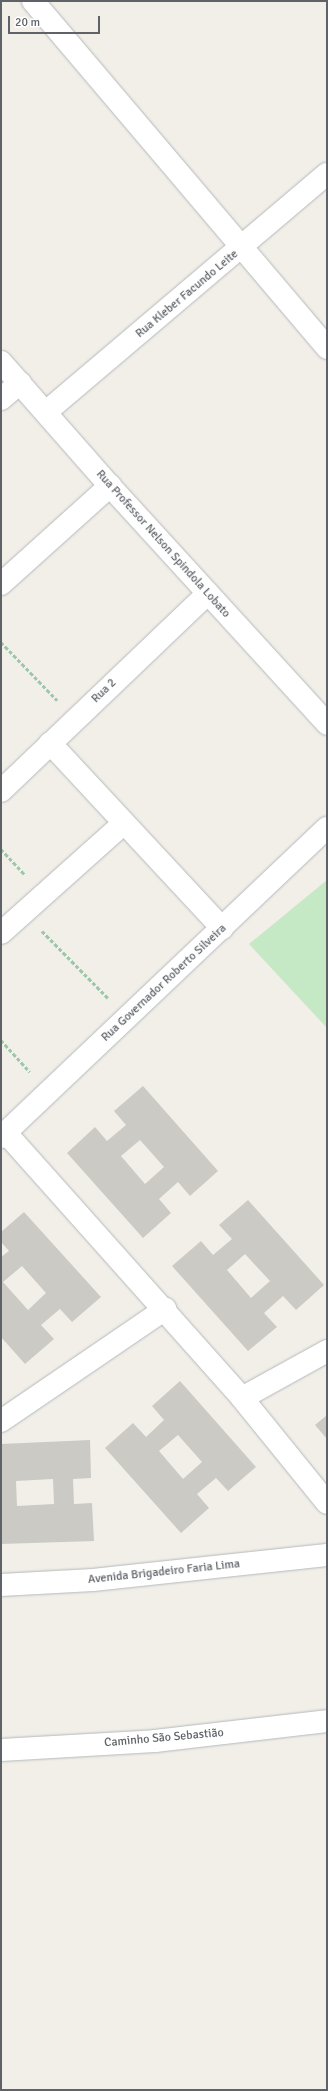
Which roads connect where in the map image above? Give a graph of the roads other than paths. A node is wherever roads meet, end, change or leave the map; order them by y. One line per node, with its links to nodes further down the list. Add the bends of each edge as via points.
1 (33, 1): 3 (street)
2 (327, 174): 3 (street, Rua Kleber Facundo Leite)
3 (242, 248): 4 (street); 8 (street, Rua Kleber Facundo Leite)
4 (327, 348)
5 (1, 362): 6 (street, Rua Professor Nelson Spindola Lobato)
6 (20, 383): 7 (street); 8 (street, Rua Professor Nelson Spindola Lobato)
7 (1, 399)
8 (46, 412): 9 (street, Rua Professor Nelson Spindola Lobato)
9 (110, 486): 10 (street); 11 (street, Rua Professor Nelson Spindola Lobato)
10 (1, 584)
11 (208, 593): 12 (street, Rua Professor Nelson Spindola Lobato); 13 (street, Rua 2)
12 (327, 724)
13 (50, 743): 14 (street, Rua 2); 15 (street)
14 (1, 791)
15 (124, 823): 17 (street); 18 (street)
16 (327, 828): 17 (street, Rua Governador Roberto Silveira)
17 (222, 928): 19 (street, Rua Governador Roberto Silveira)
18 (1, 933)
19 (3, 1135): 20 (street)
20 (165, 1309): 22 (street); 23 (street)
21 (327, 1351): 22 (street)
22 (242, 1398): 24 (street)
23 (1, 1421)
24 (327, 1504)
25 (327, 1555): 26 (street, Avenida Brigadeiro Faria Lima, via 93,1580)
26 (1, 1585)
27 (327, 1721): 28 (street, Caminho São Sebastião, via 155,1741)
28 (1, 1750)

